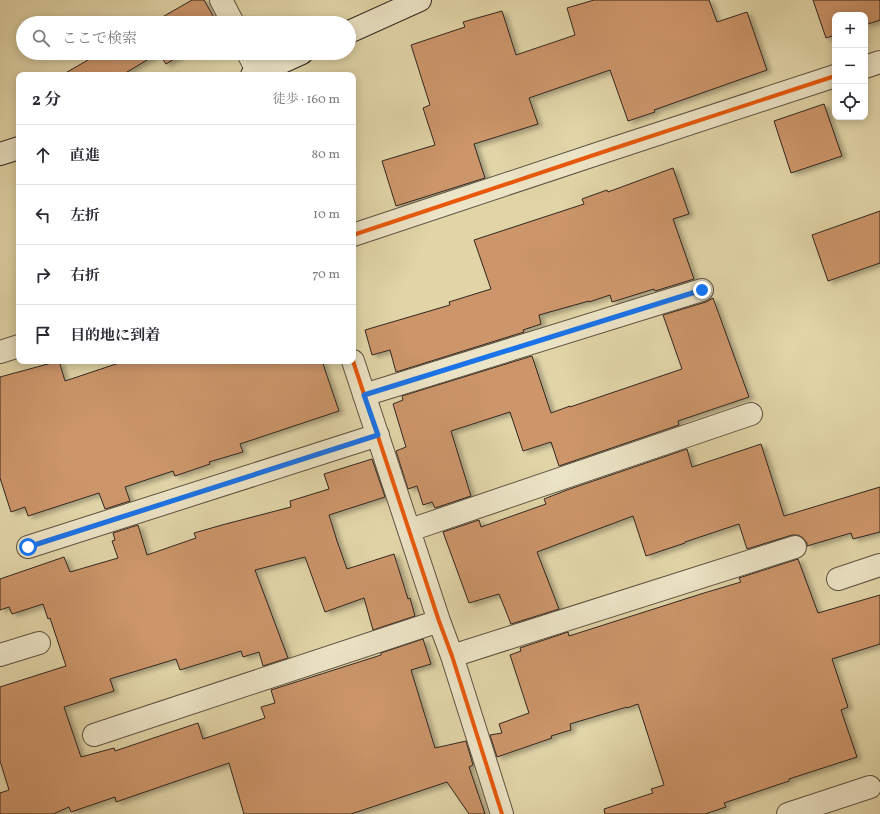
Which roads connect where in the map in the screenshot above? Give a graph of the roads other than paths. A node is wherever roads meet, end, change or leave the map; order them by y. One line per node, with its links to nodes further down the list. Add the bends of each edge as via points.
1 (221, 0): 3 (street)
2 (420, 0): 4 (street)
3 (229, 16)
4 (356, 29)
5 (251, 60): 9 (street)
6 (287, 60): 10 (street)
7 (880, 62): 8 (street)
8 (868, 66)
9 (255, 72)
10 (260, 72)
11 (832, 77): 14 (street)
12 (16, 149): 13 (street)
13 (0, 154)
14 (356, 234)
15 (702, 290): 19 (street)
16 (16, 347): 17 (street)
17 (0, 352)
18 (354, 364): 19 (street)
19 (364, 395): 21 (street)
20 (751, 414): 22 (street)
21 (378, 435): 22 (street); 23 (street)
22 (410, 530): 27 (street)
23 (28, 547)
24 (795, 547): 30 (street)
25 (880, 566): 26 (street)
26 (838, 579)
27 (439, 621): 30 (street); 31 (street)
28 (39, 643): 29 (street)
29 (0, 655)
30 (452, 656): 33 (street)
31 (94, 735)
32 (870, 787): 34 (street)
33 (502, 814)
34 (788, 814)

